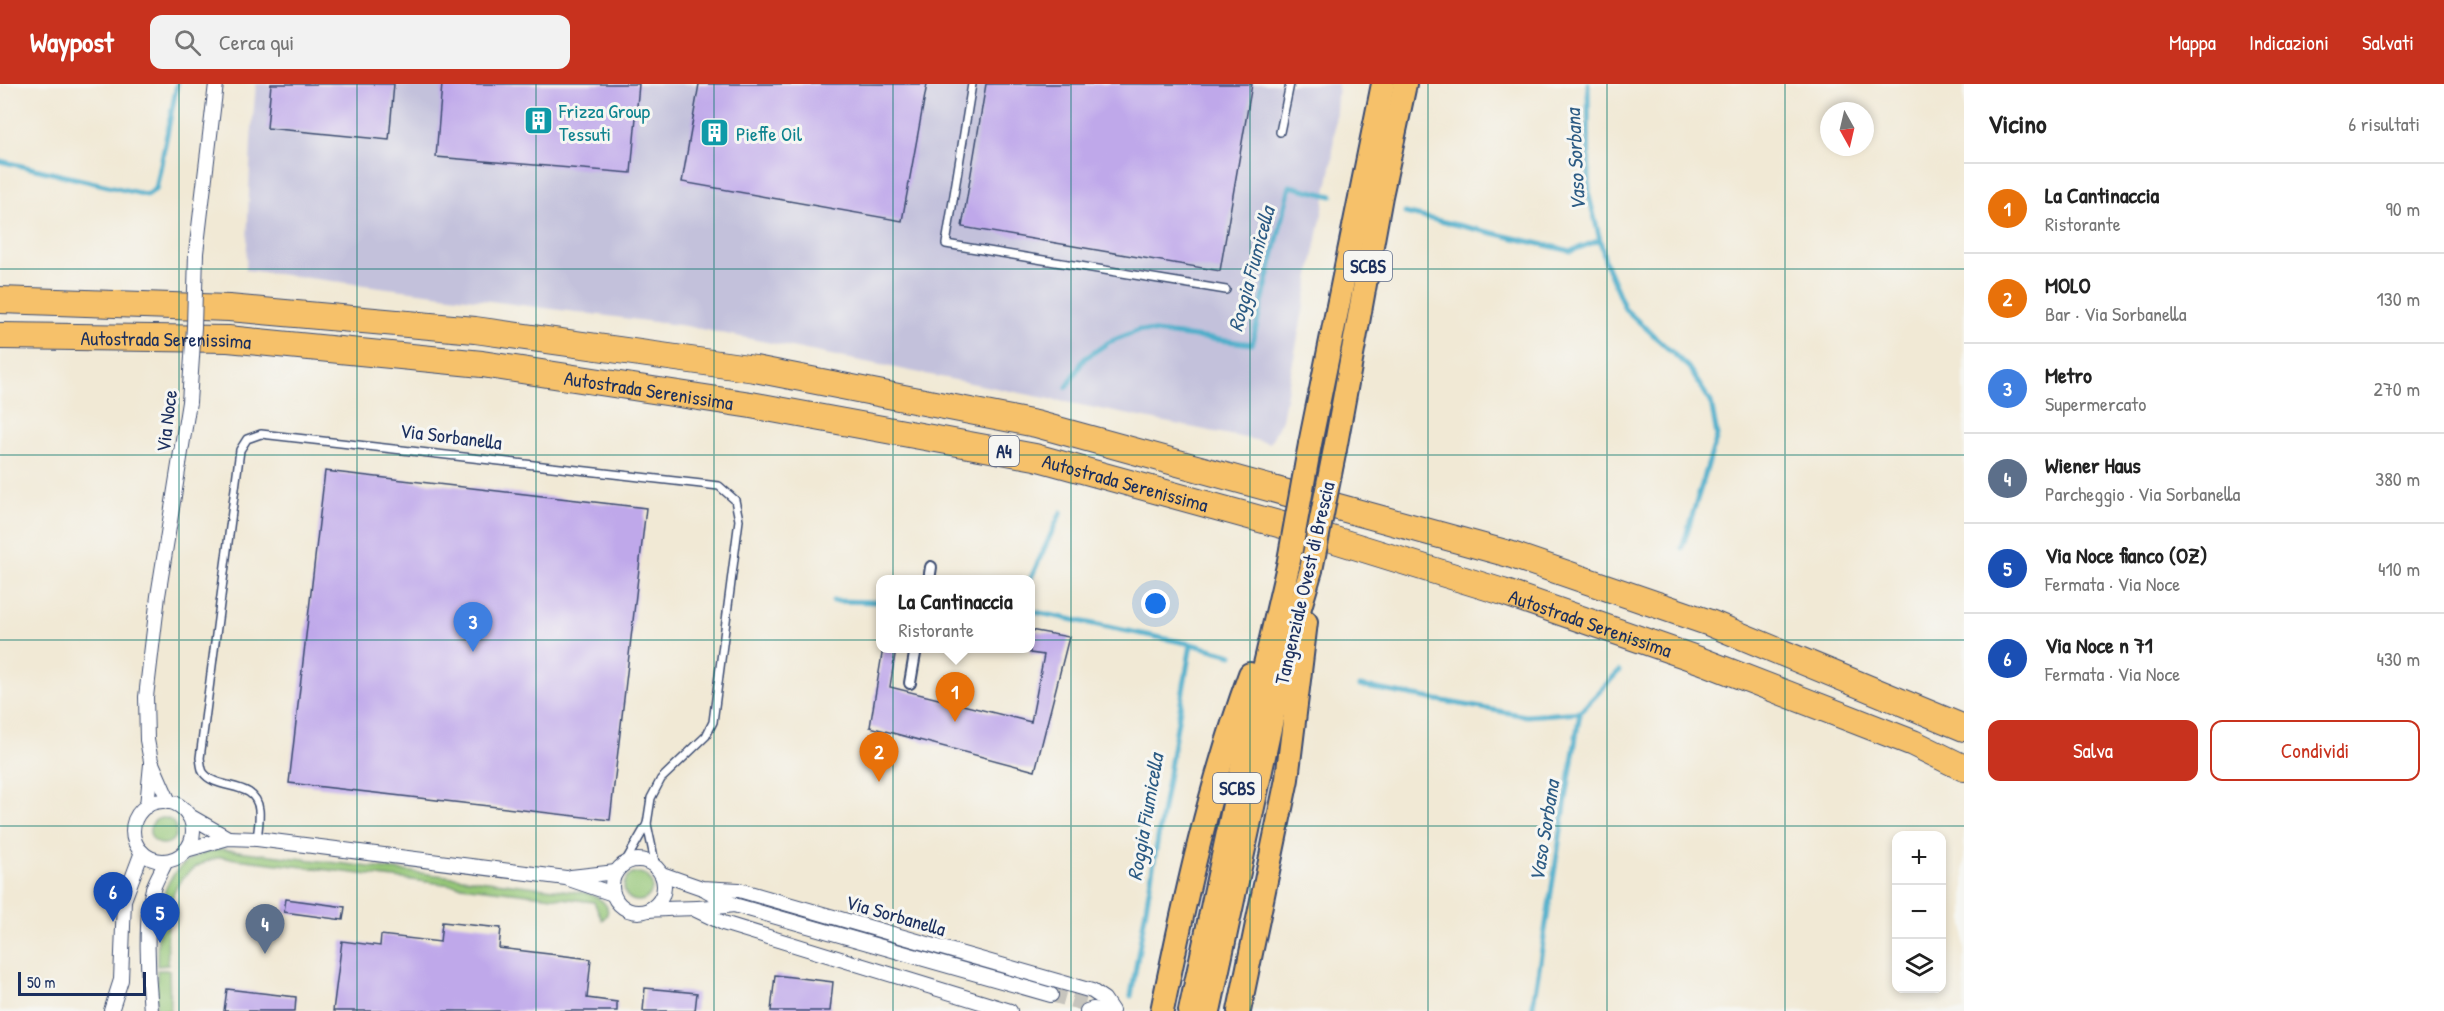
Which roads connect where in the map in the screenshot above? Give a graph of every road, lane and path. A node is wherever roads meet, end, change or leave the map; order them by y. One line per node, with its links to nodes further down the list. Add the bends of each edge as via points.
1 (216, 84): 17 (street, Via Noce, bridge, via 196,253 189,402 146,697)
2 (972, 84): 7 (lane, via 946,244)
3 (1290, 84): 6 (lane)
4 (1383, 84): 13 (highway, Tangenziale Ovest di Brescia / SCBS, bridge)
5 (1405, 84): 11 (highway, Tangenziale Ovest di Brescia / SCBS, bridge)
6 (1280, 132)
7 (1226, 290)
8 (0, 300): 16 (highway, Autostrada Serenissima / A4, via 229,308 476,330 755,369 1036,424 1509,554 1710,623)
9 (0, 336): 18 (highway, Autostrada Serenissima / A4, via 228,339 482,364 751,405 1035,457 1322,536 1503,592 1702,661 1912,743)
10 (931, 567): 12 (street)
11 (1311, 570): 36 (highway, via 1287,779); 46 (highway, Tangenziale Ovest di Brescia / SCBS, via 1286,654)
12 (930, 575)
13 (1285, 576): 44 (highway, via 1236,712 1186,893); 45 (highway, Tangenziale Ovest di Brescia / SCBS)
14 (915, 653): 15 (street)
15 (910, 683)
16 (1964, 728)
17 (151, 761): 19 (street, Via Noce); 20 (street, Via Noce)
18 (1964, 768)
19 (169, 802): 20 (street); 21 (street)
20 (147, 806): 26 (street, Via Noce, via 133,830)
21 (188, 815): 23 (street); 25 (street, via 193,828)
22 (647, 824): 24 (lane, Via Sorbanella, via 651,798 661,779 706,736 713,722 739,520 735,500 719,486 261,434 247,439 240,450 200,758 202,771 211,781 240,787 252,795 259,808); 28 (lane, Via Sorbanella); 29 (lane, Via Sorbanella)
23 (228, 838): 24 (street); 25 (street)
24 (257, 839): 30 (street)
25 (186, 850): 27 (street)
26 (142, 852): 27 (street); 38 (street, via 124,900 121,980)
27 (166, 861): 39 (street, via 153,887 150,906)
28 (620, 868): 29 (street, via 635,860 646,861); 30 (street); 32 (street, via 612,883)
29 (659, 870): 31 (street, Via Sorbanella); 34 (street, via 663,895)
30 (566, 878): 32 (street)
31 (702, 888): 33 (street); 43 (street, Via Sorbanella, via 739,890 1092,991)
32 (613, 894): 34 (street, via 629,911)
33 (734, 905): 35 (street); 37 (street)
34 (649, 910): 35 (street)
35 (696, 910): 40 (street, via 723,922)
36 (1250, 956): 47 (highway); 48 (highway)
37 (1051, 995)
38 (111, 1011)
39 (151, 1011)
40 (1010, 1011)
41 (1087, 1011): 42 (street)
42 (1107, 1011)
43 (1112, 1011)
44 (1162, 1011)
45 (1190, 1011)
46 (1209, 1011)
47 (1239, 1011)
48 (1247, 1011)

